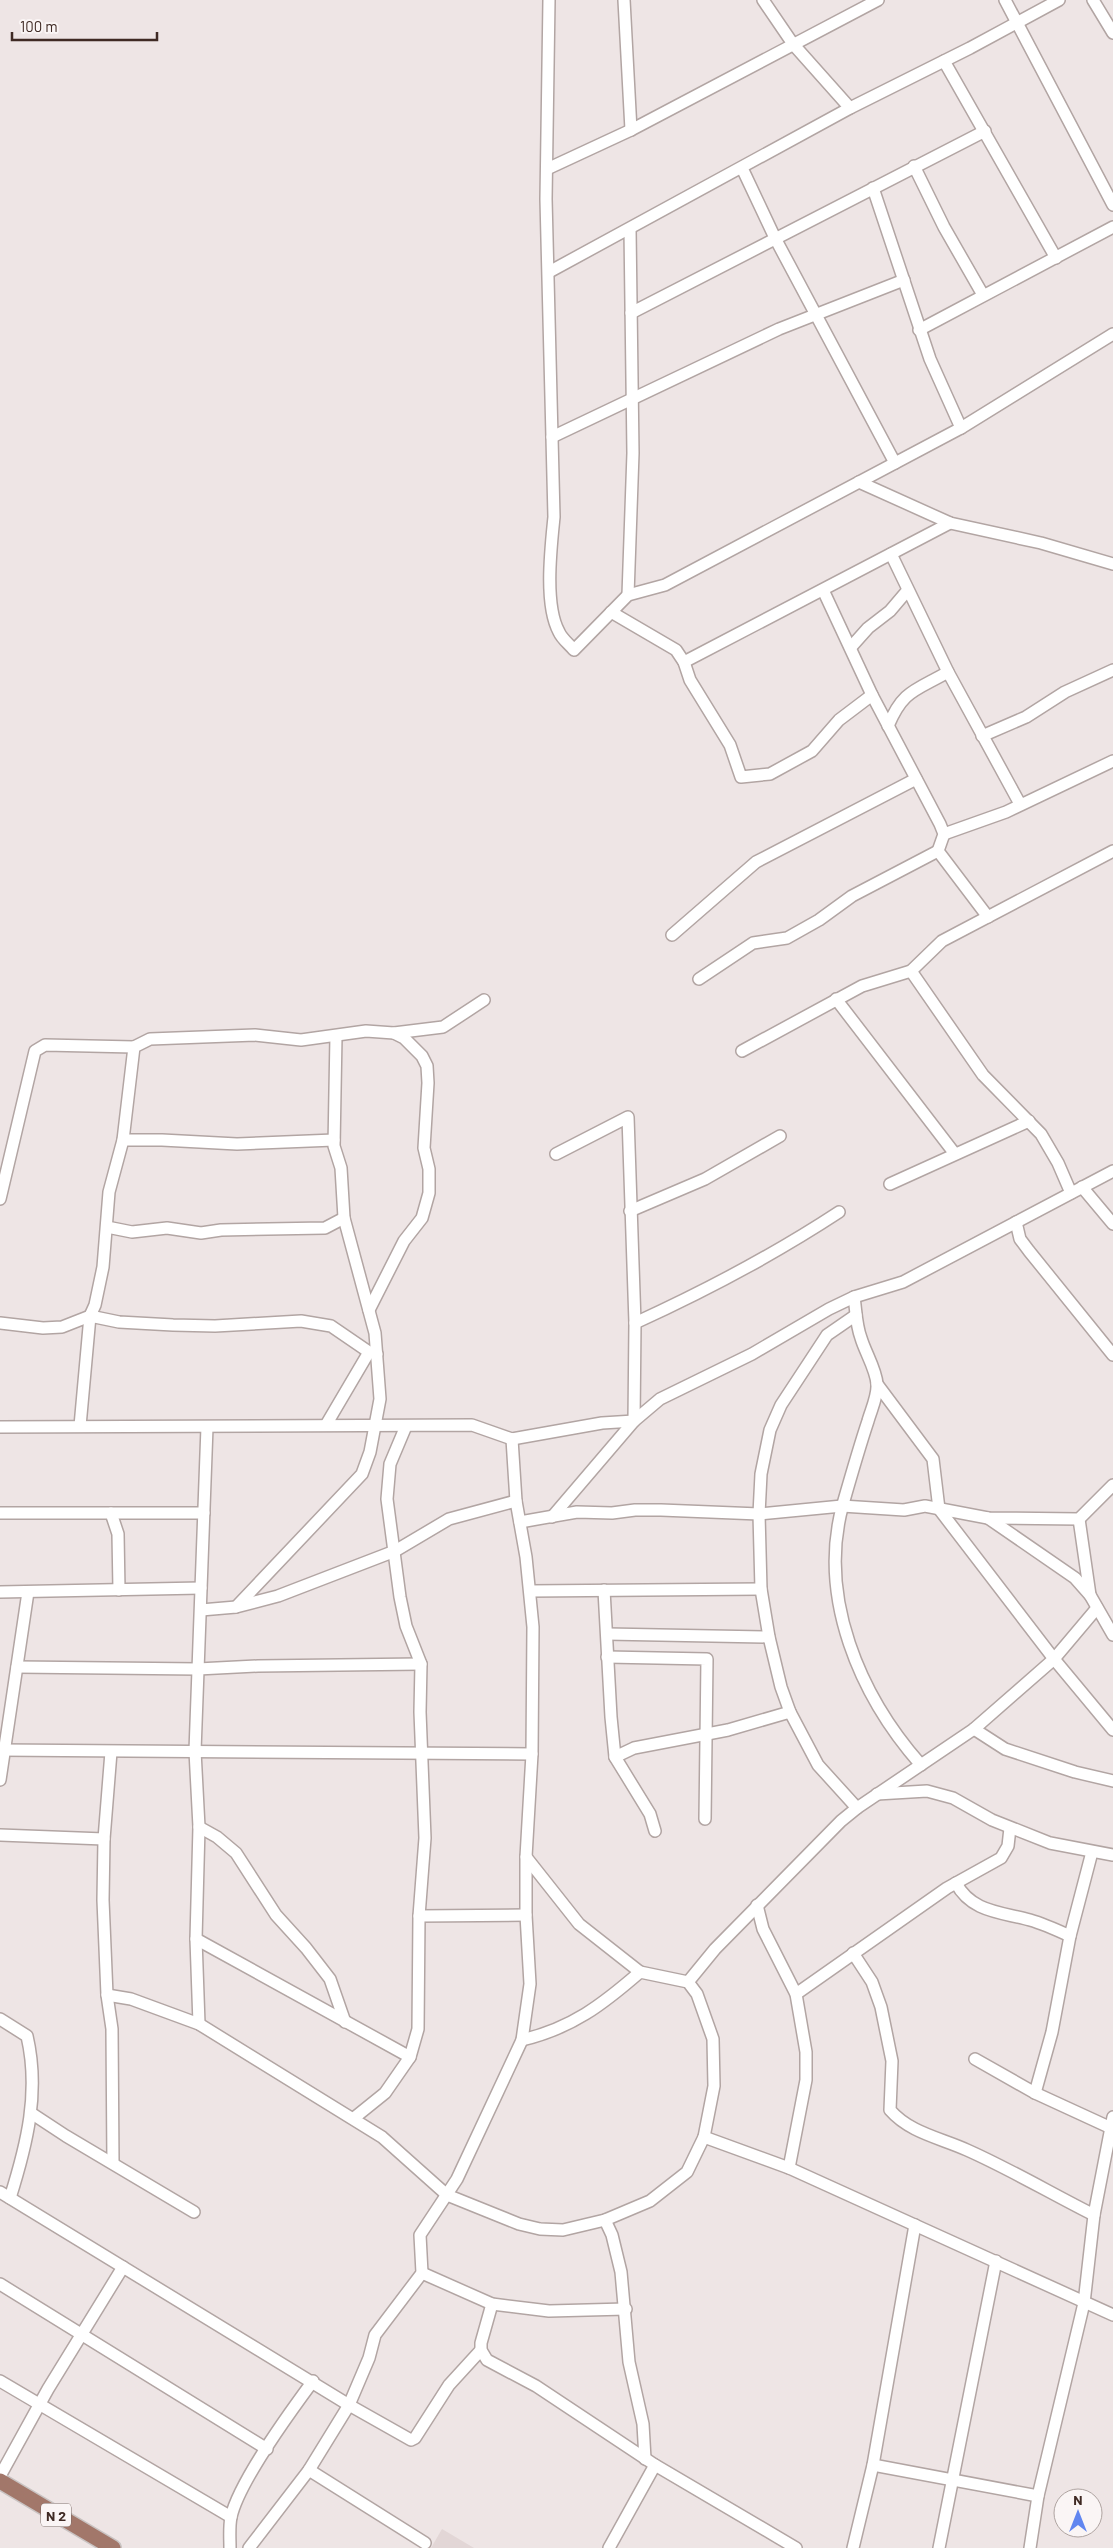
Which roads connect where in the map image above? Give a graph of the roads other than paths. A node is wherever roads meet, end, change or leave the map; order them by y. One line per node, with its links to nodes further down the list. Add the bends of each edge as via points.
1 (549, 0): 16 (street)
2 (624, 0): 13 (street)
3 (763, 0): 10 (street)
4 (878, 0): 10 (street)
5 (1005, 0): 8 (street)
6 (1059, 0): 8 (street)
7 (1093, 0): 9 (street)
8 (1017, 23): 11 (street); 19 (street)
9 (1113, 33)
10 (794, 44): 12 (street); 13 (street)
11 (944, 61): 12 (street); 14 (street)
12 (850, 108): 17 (street)
13 (631, 130): 16 (street)
14 (985, 131): 15 (street); 23 (street)
15 (914, 166): 18 (street); 26 (street, via 944,227)
16 (547, 168): 24 (street)
17 (742, 168): 21 (street); 22 (street)
18 (872, 188): 22 (street); 25 (street)
19 (1113, 205)
20 (1113, 227): 23 (street)
21 (630, 228): 24 (street); 27 (street)
22 (775, 238): 27 (street); 28 (street)
23 (1056, 258): 26 (street)
24 (549, 272): 33 (street)
25 (904, 280): 28 (street); 29 (street)
26 (984, 295): 29 (street)
27 (631, 313): 31 (street)
28 (815, 313): 31 (street); 34 (street)
29 (919, 330): 32 (street)
30 (1113, 334): 32 (street)
31 (632, 399): 33 (street); 41 (street)
32 (961, 428): 34 (street)
33 (552, 437): 42 (street, via 554,517 550,586 556,627 574,650)
34 (895, 463): 35 (street)
35 (859, 482): 36 (street); 41 (street, via 665,585)
36 (950, 523): 37 (street); 38 (street, via 1041,543)
37 (890, 554): 39 (street); 40 (street)
38 (1113, 564)
39 (823, 590): 43 (street); 44 (street)
40 (907, 591): 43 (street, via 890,612 868,628); 46 (street)
41 (628, 595): 42 (street)
42 (611, 612): 44 (street, via 676,650)
43 (851, 647): 47 (street)
44 (684, 662): 47 (street, via 690,680 730,745 741,776 770,774 812,751 839,720)
45 (1113, 670): 49 (street, via 1065,692 1026,717)
46 (948, 672): 48 (street, via 906,695 895,708); 49 (street)
47 (872, 695): 48 (street)
48 (888, 726): 51 (street)
49 (982, 736): 52 (street)
50 (1113, 761): 52 (street)
51 (916, 779): 53 (street); 57 (street, via 762,858)
52 (1020, 804): 53 (street, via 990,819)
53 (944, 834): 54 (street)
54 (938, 851): 56 (street); 59 (street, via 861,891 787,938 752,943)
55 (1113, 851): 56 (street)
56 (988, 917): 58 (street, via 942,940)
57 (672, 935)
58 (911, 971): 60 (street, via 862,986); 66 (street, via 982,1075)
59 (699, 979)
60 (836, 999): 65 (street); 71 (street)
61 (484, 1000): 62 (street, via 443,1027)
62 (394, 1033): 63 (street, via 366,1031); 84 (street, via 404,1038 427,1066 424,1148 429,1169 429,1193 422,1218 404,1241)
63 (336, 1036): 64 (street, via 301,1040 256,1035 150,1039); 69 (street)
64 (134, 1047): 68 (street); 76 (street, via 45,1045 35,1051)
65 (742, 1051)
66 (1029, 1121): 71 (street); 75 (street, via 1048,1145)
67 (780, 1136): 77 (street, via 705,1179)
68 (122, 1140): 69 (street, via 237,1144); 82 (street, via 109,1192)
69 (334, 1140): 79 (street, via 341,1173)
70 (556, 1154): 77 (street, via 628,1117)
71 (955, 1154): 73 (street)
72 (1113, 1171): 74 (street)
73 (890, 1184)
74 (1082, 1187): 75 (street); 81 (street)
75 (1071, 1193): 80 (street)
76 (0, 1199)
77 (630, 1211): 88 (street)
78 (840, 1212): 88 (street)
79 (344, 1218): 82 (street, via 325,1228 201,1233 167,1228 132,1232); 84 (street)
80 (1016, 1222): 83 (street, via 902,1282); 90 (street, via 1020,1239)
81 (1113, 1224)
82 (106, 1227): 86 (street, via 103,1267)
83 (854, 1297): 85 (street); 92 (street, via 752,1354 660,1399)
84 (369, 1310): 89 (street, via 375,1334)
85 (856, 1315): 91 (street); 107 (street, via 828,1335 781,1405 770,1430 761,1474)
86 (90, 1316): 87 (street, via 62,1327); 89 (street, via 119,1322 173,1325 323,1323); 95 (street)
87 (0, 1323)
88 (635, 1323): 92 (street)
89 (373, 1353): 93 (street, via 380,1399); 94 (street)
90 (1113, 1354)
91 (877, 1384): 102 (street); 103 (street, via 933,1459)
92 (634, 1421): 99 (street, via 602,1423); 108 (street)
93 (376, 1424): 94 (street); 96 (street); 121 (street, via 362,1474)
94 (326, 1425): 98 (street)
95 (80, 1426): 97 (street); 98 (street)
96 (406, 1426): 99 (street, via 472,1425); 112 (street, via 390,1464 386,1498)
97 (0, 1427)
98 (207, 1427): 106 (street)
99 (512, 1439): 101 (street)
100 (1113, 1485): 110 (street)
101 (516, 1501): 111 (street); 112 (street, via 449,1519)
102 (842, 1506): 103 (street, via 904,1510 926,1506); 107 (street); 142 (street, via 835,1552 836,1578 849,1639 872,1698)
103 (939, 1509): 109 (street); 128 (street)
104 (0, 1514): 105 (street)
105 (111, 1514): 106 (street); 115 (street, via 118,1534)
106 (204, 1514): 113 (street)
107 (759, 1514): 108 (street, via 635,1510); 114 (street)
108 (552, 1516): 111 (street)
109 (988, 1518): 110 (street); 120 (street, via 1075,1578)
110 (1078, 1519): 120 (street)
111 (520, 1522): 117 (street)
112 (395, 1551): 121 (street, via 278,1596); 129 (street, via 404,1616)
113 (201, 1588): 115 (street); 123 (street)
114 (761, 1589): 116 (street); 126 (street)
115 (119, 1590): 119 (street)
116 (604, 1590): 117 (street); 124 (street)
117 (530, 1591): 140 (street, via 533,1627)
118 (0, 1592): 119 (street)
119 (28, 1592): 130 (street)
120 (1090, 1595): 122 (street)
121 (236, 1607): 123 (street)
122 (1097, 1608): 125 (street); 128 (street)
123 (201, 1610): 131 (street)
124 (607, 1634): 126 (street); 127 (street)
125 (1113, 1635)
126 (769, 1637): 132 (street)
127 (607, 1657): 135 (street, via 706,1659); 141 (street)
128 (1054, 1658): 133 (street); 134 (street)
129 (422, 1664): 131 (street); 139 (street)
130 (17, 1667): 131 (street); 136 (street)
131 (198, 1669): 137 (street)
132 (790, 1712): 135 (street); 146 (street, via 818,1765)
133 (974, 1729): 142 (street); 144 (street, via 1005,1749 1075,1772)
134 (1113, 1730)
135 (707, 1733): 141 (street, via 634,1748); 147 (street)
136 (2, 1750): 138 (street); 143 (street)
137 (195, 1751): 138 (street); 139 (street); 148 (street)
138 (111, 1752): 152 (street)
139 (421, 1753): 140 (street); 159 (street, via 425,1838)
140 (532, 1754): 155 (street)
141 (616, 1756): 150 (street, via 650,1814)
142 (921, 1765): 145 (street)
143 (0, 1780)
144 (1113, 1780)
145 (877, 1794): 146 (street); 149 (street, via 927,1791 953,1798)
146 (857, 1808): 157 (street)
147 (705, 1819)
148 (199, 1827): 161 (street); 168 (street, via 236,1853 276,1915 330,1979)
149 (1010, 1828): 153 (street, via 1050,1843); 156 (street, via 1008,1846 1001,1858)
150 (655, 1831)
151 (0, 1835): 152 (street)
152 (104, 1838): 166 (street)
153 (1092, 1852): 154 (street); 160 (street)
154 (1113, 1855)
155 (526, 1857): 158 (street); 163 (street, via 579,1924)
156 (956, 1883): 160 (street, via 965,1897 990,1912 1030,1920); 162 (street)
157 (757, 1905): 164 (street); 165 (street, via 763,1929)
158 (526, 1915): 159 (street); 170 (street, via 530,1984)
159 (419, 1916): 171 (street, via 418,2029)
160 (1070, 1936): 173 (street, via 1052,2032)
161 (196, 1939): 168 (street); 169 (street)
162 (853, 1953): 165 (street); 184 (street, via 872,1982 881,2007 892,2061 890,2110 896,2117 918,2131 967,2150)
163 (640, 1972): 164 (street); 170 (street, via 599,2007 568,2025)
164 (688, 1982): 177 (street, via 697,1994 713,2039 714,2086)
165 (796, 1994): 179 (street, via 806,2052 806,2080)
166 (107, 1995): 169 (street, via 131,1999); 178 (street, via 112,2029)
167 (0, 2019): 174 (street, via 27,2036 34,2073)
168 (345, 2022): 171 (street)
169 (199, 2024): 175 (street)
170 (522, 2040): 181 (street)
171 (410, 2057): 175 (street, via 385,2093)
172 (975, 2059): 173 (street)
173 (1036, 2093): 176 (street)
174 (32, 2113): 178 (street); 182 (street)
175 (354, 2118): 181 (street, via 382,2137)
176 (1112, 2122): 184 (street)
177 (704, 2137): 179 (street); 185 (street, via 687,2172 666,2191 641,2207)
178 (113, 2163): 183 (street)
179 (789, 2168): 186 (street)
180 (0, 2192): 182 (street)
181 (447, 2195): 185 (street, via 519,2224 540,2229 563,2230); 189 (street, via 420,2235)
182 (10, 2198): 188 (street)
183 (194, 2212)
184 (1094, 2215): 191 (street)
185 (605, 2220): 193 (street, via 618,2254)
186 (915, 2225): 187 (street); 203 (street)
187 (996, 2261): 191 (street); 206 (street)
188 (123, 2267): 195 (street); 198 (street)
189 (422, 2273): 192 (street); 200 (street, via 376,2335 370,2358)
190 (0, 2284): 195 (street)
191 (1084, 2303): 194 (street); 208 (street)
192 (492, 2304): 193 (street, via 549,2311); 196 (street)
193 (626, 2310): 202 (street, via 628,2354)
194 (1113, 2315)
195 (80, 2334): 199 (street); 201 (street)
196 (481, 2350): 200 (street, via 449,2385 415,2438 406,2438); 202 (street, via 487,2360 536,2386)
197 (0, 2381): 199 (street)
198 (313, 2381): 200 (street); 201 (street)
199 (39, 2404): 205 (street); 209 (street)
200 (349, 2405): 204 (street)
201 (267, 2449): 209 (street, via 236,2500)
202 (650, 2462): 214 (street); 215 (street)
203 (873, 2464): 206 (street); 216 (street)
204 (309, 2470): 210 (street); 213 (street)
205 (0, 2476)
206 (952, 2479): 208 (street); 217 (street)
207 (0, 2481): 211 (main road, N 2)
208 (1038, 2496): 218 (street)
209 (231, 2517): 212 (street)
210 (425, 2543)
211 (113, 2548)
212 (230, 2548)
213 (249, 2548)
214 (609, 2548)
215 (796, 2548)
216 (853, 2548)
217 (940, 2548)
218 (1030, 2548)

